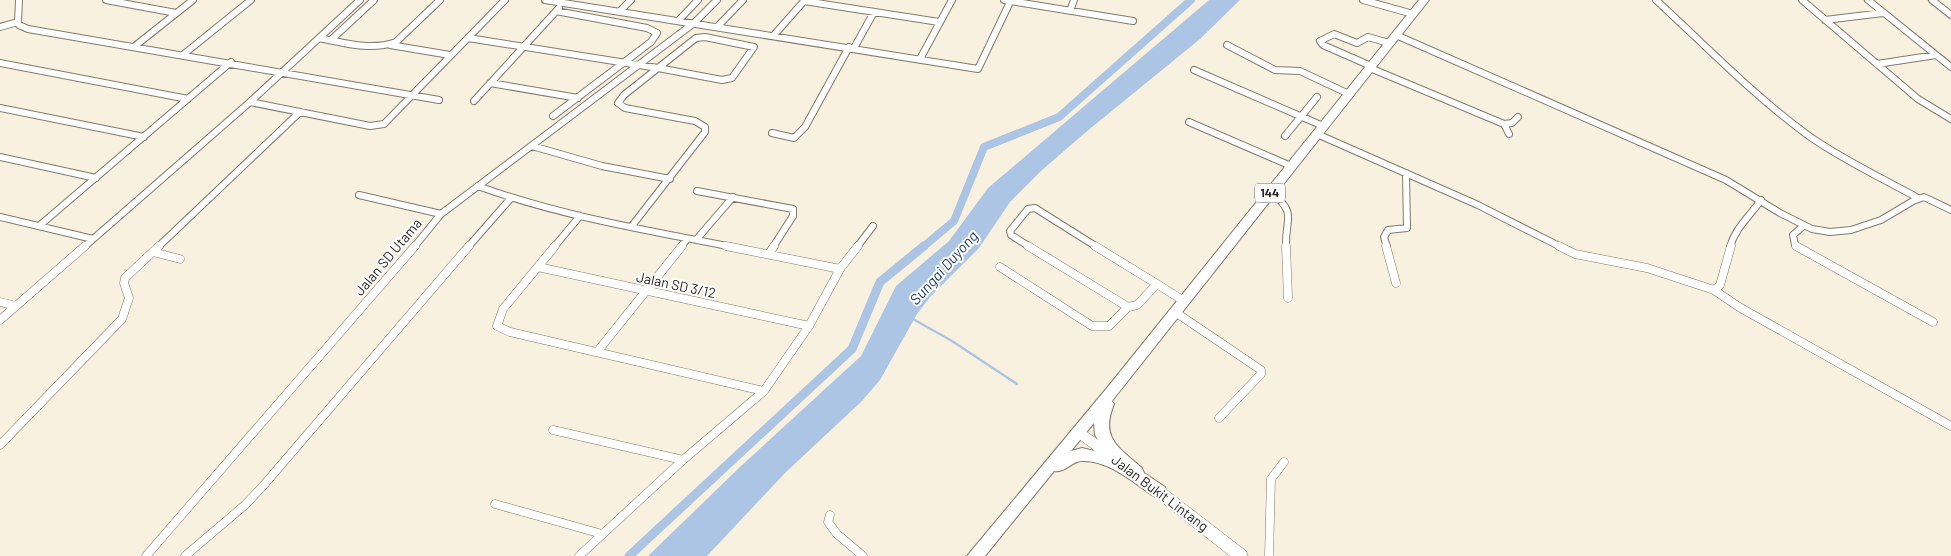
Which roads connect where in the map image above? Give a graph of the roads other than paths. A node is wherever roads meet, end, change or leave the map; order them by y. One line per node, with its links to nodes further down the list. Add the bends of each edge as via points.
1 (18, 0): 36 (street)
2 (106, 0): 30 (street)
3 (193, 0): 30 (street)
4 (251, 0): 51 (street)
5 (360, 0): 42 (street)
6 (374, 0): 45 (street)
7 (440, 0): 46 (street)
8 (505, 0): 43 (street)
9 (545, 0): 24 (street)
10 (631, 0): 26 (street)
11 (698, 0): 33 (street)
12 (717, 0): 37 (street, Jalan SD Utama)
13 (743, 0): 39 (street)
14 (952, 0): 38 (street)
15 (1008, 0): 27 (street); 54 (street, via 978,68)
16 (1074, 0): 27 (street)
17 (1363, 0): 31 (street)
18 (1424, 0): 31 (main road, 144)
19 (1656, 0): 99 (street, via 1798,128 1833,152)
20 (1802, 0): 34 (street)
21 (1868, 0): 29 (street)
22 (1932, 0): 32 (street)
23 (804, 1): 28 (street); 41 (street)
24 (564, 3): 25 (street); 26 (street)
25 (556, 11): 49 (street); 56 (street, via 655,30 656,35 651,42)
26 (620, 11): 33 (street)
27 (1070, 11): 35 (street)
28 (874, 12): 38 (street); 50 (street)
29 (1884, 13): 34 (street); 52 (street)
30 (176, 14): 48 (street)
31 (1413, 14): 44 (main road, 144)
32 (1951, 15)
33 (678, 20): 37 (street)
34 (1825, 20): 58 (street)
35 (1133, 21)
36 (18, 22): 40 (street); 48 (street, via 28,29)
37 (694, 22): 39 (street); 59 (street, Jalan SD Utama)
38 (939, 22): 54 (street)
39 (718, 26): 41 (street)
40 (0, 27)
41 (774, 34): 50 (street)
42 (319, 38): 45 (street); 64 (street)
43 (468, 38): 49 (street); 53 (street)
44 (1393, 39): 60 (main road, 144); 60 (street, via 1368,36 1357,43 1332,33 1320,41); 100 (street, via 1726,180)
45 (331, 40): 46 (street, via 374,47)
46 (390, 45): 53 (street)
47 (1227, 45): 66 (street, via 1275,70 1300,71)
48 (136, 46): 51 (street)
49 (524, 46): 56 (street); 65 (street)
50 (852, 48): 54 (street); 83 (street, via 794,138)
51 (184, 54): 55 (street)
52 (1936, 55): 58 (street); 61 (street)
53 (450, 56): 67 (street)
54 (920, 59)
55 (231, 62): 64 (street); 70 (street)
56 (624, 62): 59 (street); 69 (street)
57 (0, 63): 70 (street)
58 (1877, 64): 79 (street, via 1918,98)
59 (639, 65): 62 (street); 87 (street, Jalan SD Utama)
60 (1371, 67): 66 (main road, 144); 81 (street)
61 (1951, 67)
62 (657, 69): 62 (street, via 727,80 732,78 754,47 701,37); 92 (street, via 618,103 625,108 695,121 704,126 703,137)
63 (1194, 70): 77 (street)
64 (283, 71): 67 (street); 73 (street)
65 (490, 83): 69 (street); 72 (street)
66 (1349, 94): 82 (main road, 144)
67 (412, 95): 71 (street); 75 (street, via 390,119 377,126)
68 (1317, 97): 77 (street)
69 (578, 98): 76 (street)
70 (188, 99): 86 (street)
71 (439, 100)
72 (474, 101)
73 (250, 102): 75 (street); 110 (street)
74 (0, 108): 86 (street)
75 (300, 112): 112 (street)
76 (553, 116)
77 (1301, 116): 82 (street); 85 (street)
78 (1518, 117): 81 (street, via 1512,123)
79 (1951, 118)
80 (1189, 122): 89 (street)
81 (1504, 124): 84 (street)
82 (1320, 130): 89 (main road, 144); 90 (street)
83 (772, 133)
84 (1509, 134)
85 (1285, 136)
86 (144, 137): 91 (street)
87 (532, 146): 92 (street, via 602,166); 93 (street, Jalan SD Utama)
88 (0, 157): 91 (street)
89 (1292, 166): 95 (main road, 144)
90 (1406, 173): 118 (street, via 1407,228 1388,230 1384,237); 120 (street, via 1575,254 1648,268)
91 (96, 178): 105 (street)
92 (670, 179): 107 (street)
93 (478, 186): 98 (street); 102 (street, Jalan SD Utama)
94 (696, 191): 97 (street)
95 (1271, 191): 122 (street, via 1285,204 1290,217 1286,239); 123 (main road, 144)
96 (359, 195): 102 (street)
97 (732, 197): 111 (street); 113 (street, via 793,209 793,216)
98 (511, 198): 103 (street); 147 (street, via 263,486)
99 (1918, 198): 101 (street); 108 (street, via 1875,223 1830,232)
100 (1760, 200): 108 (street); 120 (street, via 1750,218 1734,233)
101 (1951, 210)
102 (441, 214): 146 (street, Jalan SD Utama)
103 (580, 216): 107 (street); 116 (street)
104 (0, 218): 105 (street)
105 (39, 226): 110 (street)
106 (873, 226): 117 (street)
107 (631, 227): 109 (street)
108 (1802, 227): 129 (street, via 1793,235 1795,245)
109 (687, 238): 111 (street); 121 (street)
110 (93, 239): 125 (street)
111 (696, 240): 113 (street)
112 (153, 252): 114 (street); 138 (street, via 126,278 124,283 129,298 122,319)
113 (769, 254): 117 (street)
114 (180, 259)
115 (1000, 267): 126 (street, via 1092,326 1109,326)
116 (538, 268): 121 (street, Jalan SD 3/12); 131 (street, via 503,309 498,326 510,332)
117 (840, 269): 130 (street)
118 (1396, 283)
119 (1157, 284): 123 (street); 126 (street, via 1137,305); 126 (street, via 1035,208 1028,209 1010,231 1011,235)
120 (1717, 288): 135 (street, via 1739,307)
121 (646, 291): 130 (street, Jalan SD 3/12); 131 (street)
122 (1288, 298)
123 (1184, 300): 127 (main road, 144)
124 (0, 302): 125 (street)
125 (16, 306): 128 (street)
126 (1128, 307)
127 (1175, 312): 132 (main road, 144); 134 (street, via 1261,370 1261,374)
128 (0, 320)
129 (1933, 322)
130 (809, 326): 133 (street)
131 (598, 352): 133 (street)
132 (1116, 387): 137 (main road, 144); 141 (main road, via 1100,417 1102,437 1112,450)
133 (764, 390): 139 (street)
134 (1219, 418)
135 (1951, 426)
136 (553, 430): 139 (street)
137 (1078, 431): 141 (main road, Jalan Bukit Lintang); 143 (main road, 144)
138 (0, 445)
139 (683, 460): 145 (street)
140 (1284, 462): 152 (street, via 1271,479)
141 (1160, 492): 143 (main road, via 1100,456 1087,453 1064,459); 151 (main road, Jalan Bukit Lintang)
142 (495, 504): 145 (street)
143 (1015, 508): 150 (main road, 144)
144 (830, 515): 149 (street, via 828,522 837,534)
145 (602, 534): 148 (street)
146 (146, 556)
147 (185, 556)
148 (579, 556)
149 (863, 556)
150 (975, 556)
151 (1241, 556)
152 (1270, 556)

